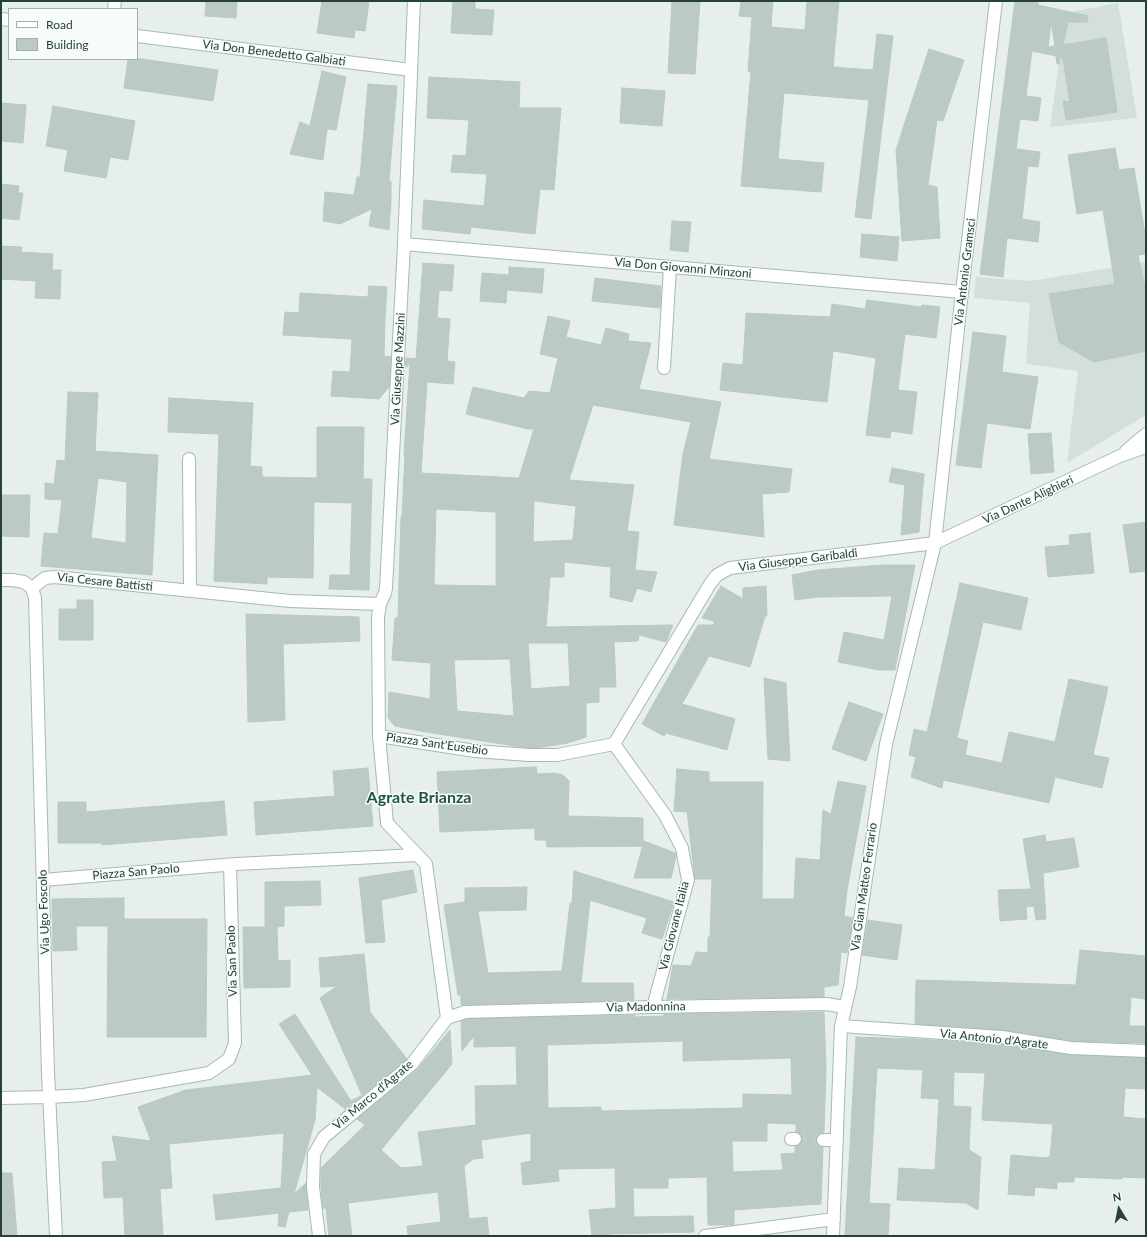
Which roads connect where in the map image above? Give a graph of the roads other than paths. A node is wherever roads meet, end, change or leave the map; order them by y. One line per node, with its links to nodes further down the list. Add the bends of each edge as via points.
1 (414, 1): 4 (street, Via Giuseppe Mazzini)
2 (996, 1): 7 (street, Via Antonio Gramsci)
3 (138, 36): 4 (street, Via Don Benedetto Galbiati)
4 (410, 70): 5 (street, Via Giuseppe Mazzini)
5 (404, 244): 6 (street, Via Don Giovanni Minzoni); 17 (street, Via Giuseppe Mazzini, via 386,588)
6 (670, 267): 7 (street, Via Don Giovanni Minzoni); 8 (street)
7 (962, 292): 13 (street, Via Antonio Gramsci)
8 (664, 368)
9 (1146, 434): 11 (street, Via Dante Alighieri)
10 (1146, 448): 11 (street, Via Dante Alighieri)
11 (1120, 456): 13 (street, Via Dante Alighieri)
12 (189, 459): 16 (street)
13 (935, 543): 19 (street, Via Giuseppe Garibaldi, via 730,568 718,575); 24 (street, Via Gian Matteo Ferrario, via 886,744 850,987)
14 (1, 580): 15 (street, via 24,582)
15 (32, 588): 16 (street, Via Cesare Battisti, via 45,578 55,577); 22 (street, Via Ugo Foscolo, via 35,598)
16 (190, 590): 17 (street, Via Cesare Battisti, via 290,601)
17 (380, 604): 18 (street, Via Giuseppe Mazzini)
18 (379, 736): 19 (street, Piazza Sant'Eusebio, via 475,751 529,755 557,755); 20 (street, Piazza Sant'Eusebio, via 387,823)
19 (614, 744): 23 (street, Via Giovane Italia, via 665,815 682,848 688,880)
20 (417, 854): 21 (street); 25 (street, Piazza Sant'Eusebio, via 426,864)
21 (230, 865): 22 (street, Piazza San Paolo); 28 (street, Via San Paolo, via 235,1043 229,1059 209,1074 84,1095)
22 (43, 880): 28 (street, Via Ugo Foscolo)
23 (653, 1007): 24 (street, Via Madonnina, via 827,1004); 25 (street, Via Madonnina, via 465,1012)
24 (844, 1008): 26 (street, Via Gian Matteo Ferrario)
25 (447, 1018): 34 (street, Via Marco d'Agrate, via 412,1064 324,1137 314,1154 313,1187)
26 (841, 1026): 27 (street, Via Antonio d'Agrate, via 1002,1037 1071,1048); 31 (street, Via Gian Matteo Ferrario)
27 (1146, 1051)
28 (49, 1097): 29 (street, Via San Paolo); 33 (street, Via Ugo Foscolo)
29 (1, 1098)
30 (823, 1140): 31 (street)
31 (837, 1140): 32 (street, Via Gian Matteo Ferrario)
32 (834, 1219): 35 (street); 36 (street, Via Gian Matteo Ferrario)
33 (56, 1236)
34 (319, 1236)
35 (705, 1236)
36 (833, 1236)

